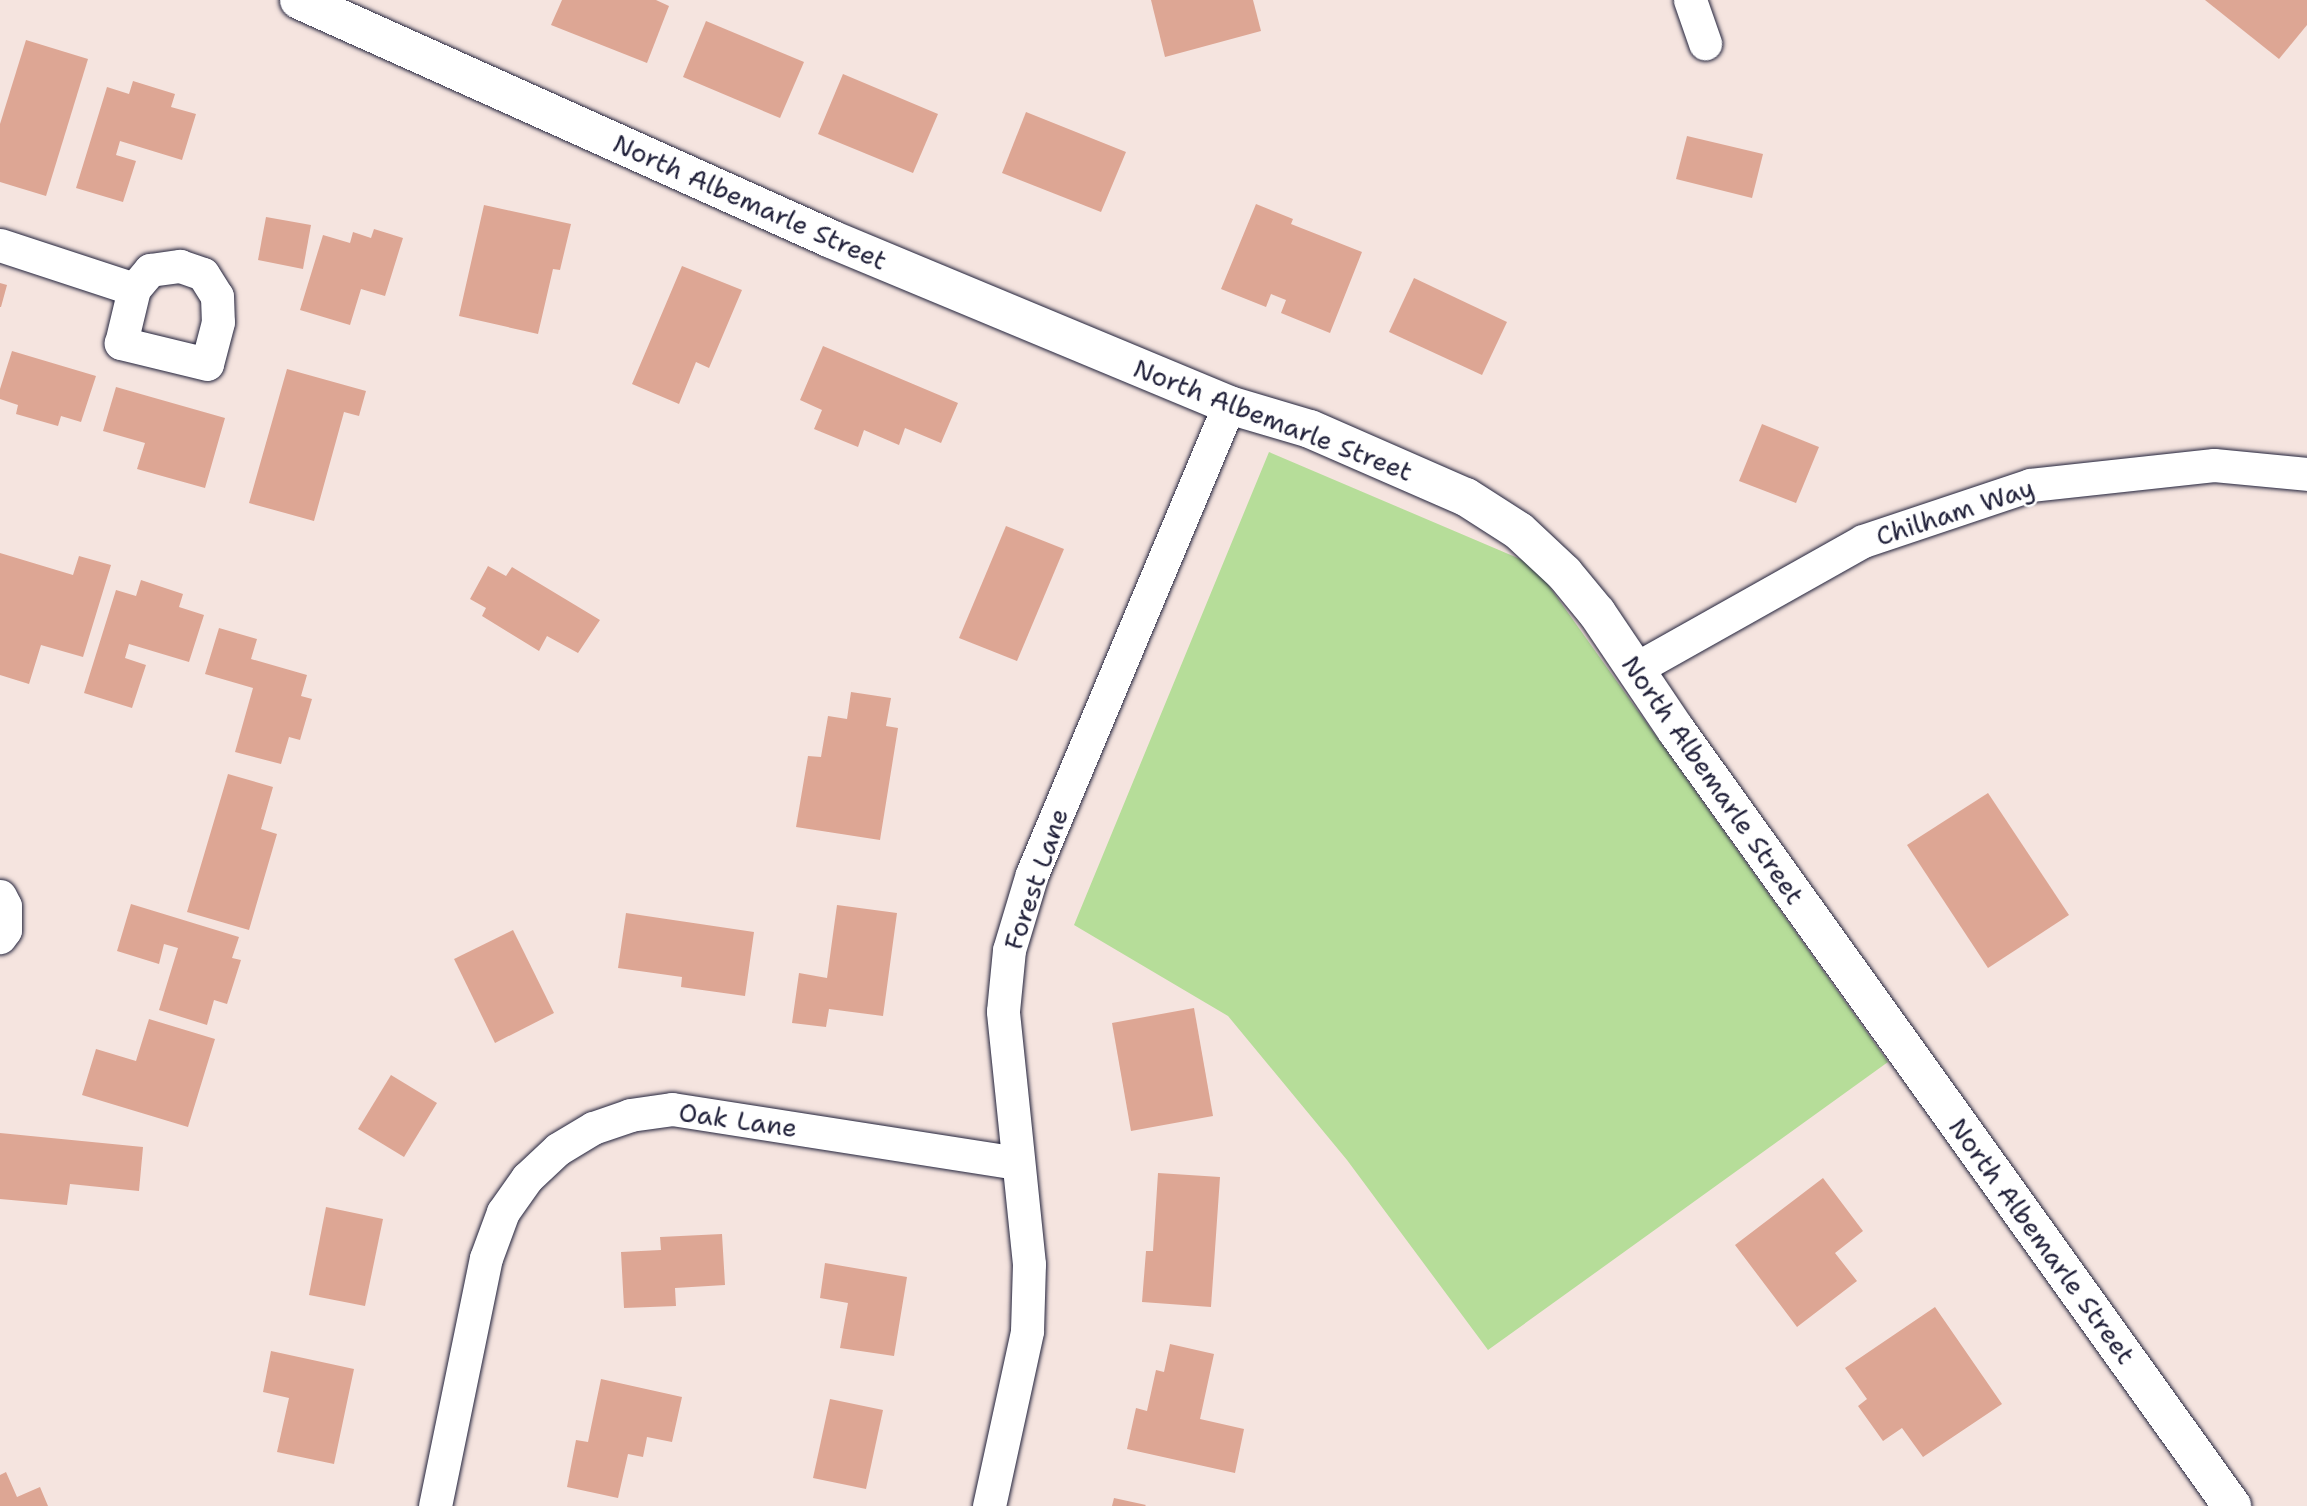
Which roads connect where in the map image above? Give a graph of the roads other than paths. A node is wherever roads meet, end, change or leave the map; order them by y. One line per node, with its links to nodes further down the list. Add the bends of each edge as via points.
1 (299, 0): 6 (street, North Albemarle Street, via 831,239)
2 (1690, 0): 3 (street)
3 (1706, 43)
4 (0, 245): 5 (street)
5 (134, 289)
6 (1229, 405): 8 (street, North Albemarle Street, via 1310,429 1465,497 1519,531 1564,573); 11 (street, Forest Lane, via 1032,874 1009,950 1003,1012)
7 (2307, 474): 8 (street, Chilham Way, via 2214,465 2030,485 1863,541)
8 (1634, 669): 14 (street, North Albemarle Street)
9 (0, 896): 10 (street, via 5,930)
10 (0, 937)
11 (1017, 1163): 12 (street, Oak Lane, via 672,1109 630,1115 593,1128 558,1149 527,1178 503,1212 486,1258); 13 (street, Forest Lane, via 1029,1264 1027,1331)
12 (435, 1506)
13 (989, 1506)
14 (2231, 1506)

